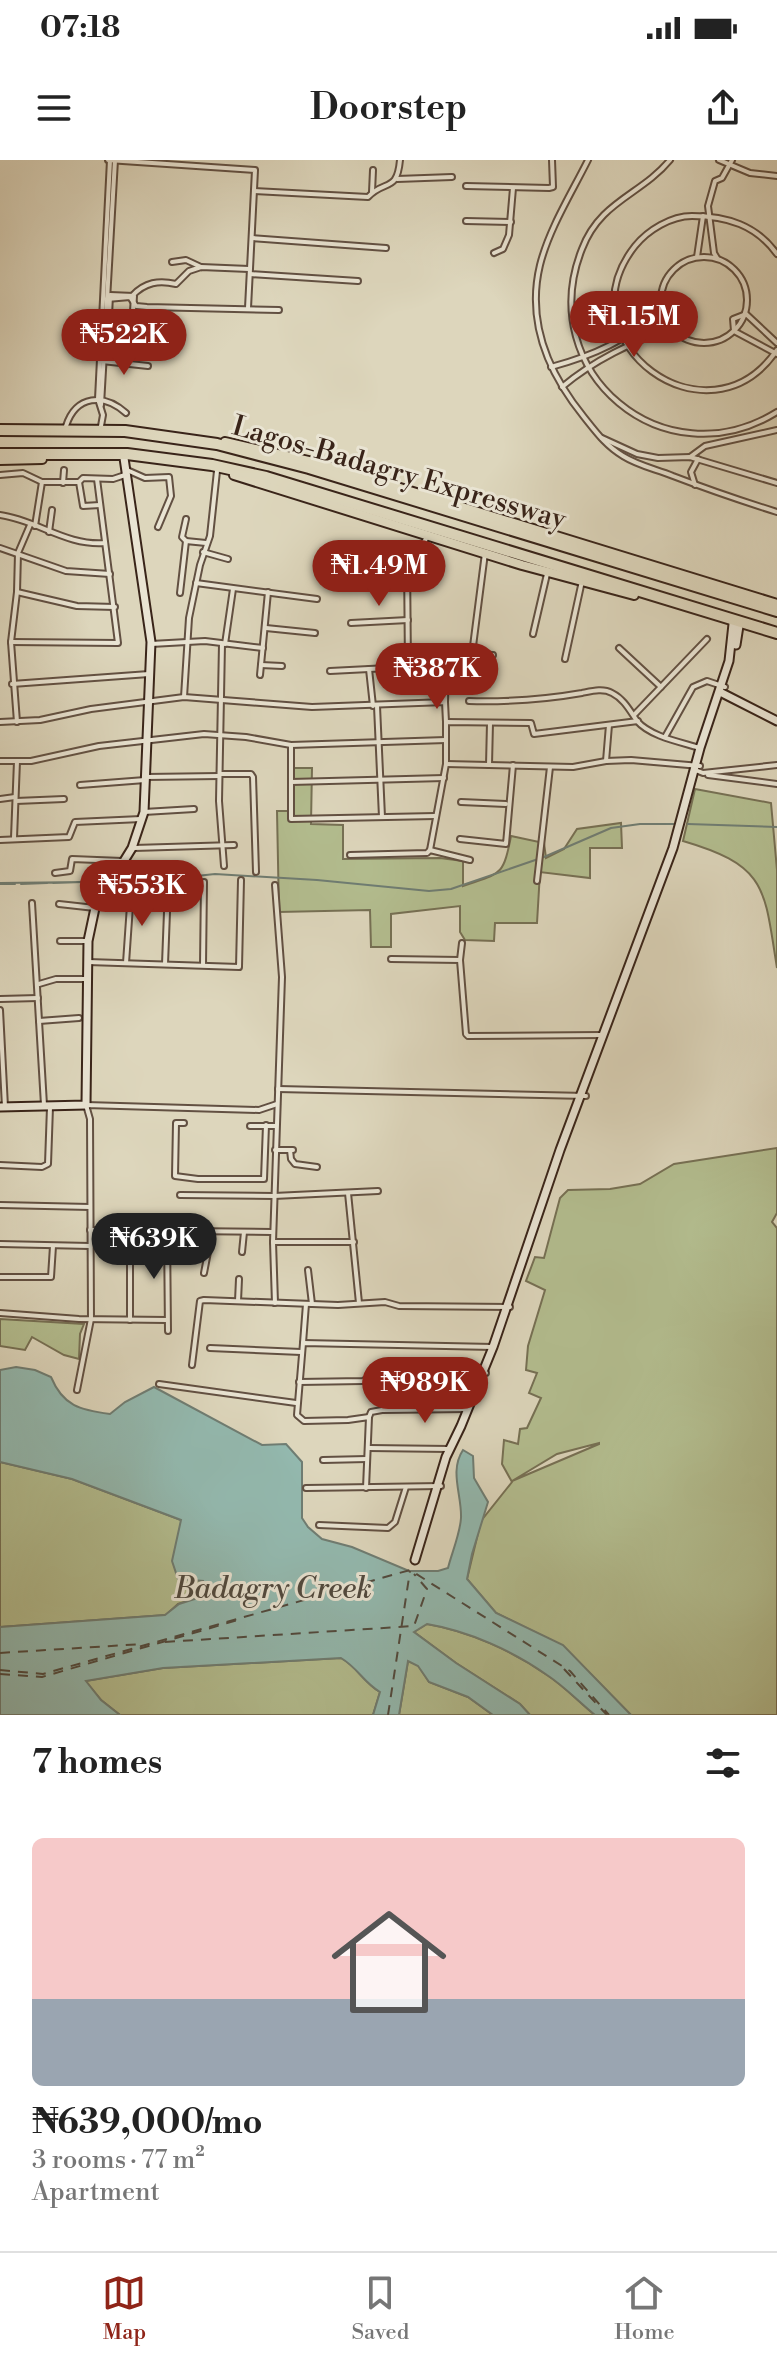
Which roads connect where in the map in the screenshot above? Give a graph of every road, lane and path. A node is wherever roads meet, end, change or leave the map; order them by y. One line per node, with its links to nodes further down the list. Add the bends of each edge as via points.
1 (111, 160): 8 (street); 32 (street); 44 (street)
2 (400, 160): 13 (street)
3 (552, 160): 15 (street, via 553,187)
4 (588, 160): 46 (street, via 540,267 538,326)
5 (670, 160): 43 (street, via 606,210 582,247 570,312)
6 (721, 160): 9 (street)
7 (732, 160): 9 (street)
8 (186, 162): 16 (street, via 253,169)
9 (727, 165): 11 (street); 18 (street, via 715,181)
10 (373, 170): 17 (street)
11 (777, 176)
12 (452, 177): 13 (street)
13 (397, 179): 17 (street)
14 (466, 186): 15 (street)
15 (513, 188): 20 (street)
16 (254, 191): 17 (street, via 364,197); 21 (street)
17 (372, 193)
18 (705, 216): 24 (street, via 734,220 759,234); 25 (street); 26 (street); 39 (street, via 686,216 653,229 629,254 621,267 615,302)
19 (466, 221): 20 (street)
20 (511, 222): 23 (street, via 507,242)
21 (252, 238): 22 (street); 29 (street)
22 (386, 248)
23 (494, 253)
24 (777, 254)
25 (697, 257): 26 (street); 35 (street, via 666,279)
26 (717, 258): 36 (street, via 737,271 745,284)
27 (172, 262): 28 (street, via 186,260)
28 (201, 267): 29 (street); 31 (street, via 176,284 159,281)
29 (250, 271): 30 (street); 33 (street)
30 (358, 281)
31 (130, 297): 32 (street); 33 (street, via 136,306)
32 (107, 299): 44 (street)
33 (248, 308): 34 (street)
34 (279, 310)
35 (661, 312): 37 (street); 39 (street)
36 (746, 314): 38 (street); 38 (street, via 733,319); 40 (street)
37 (671, 328): 38 (street, via 687,340 705,344); 41 (street)
38 (735, 331): 42 (street)
39 (623, 339): 41 (street); 43 (street)
40 (777, 343)
41 (628, 347): 42 (street, via 655,376 697,390 742,381); 47 (street)
42 (776, 352)
43 (583, 359): 46 (street); 47 (street)
44 (104, 360): 44 (street, via 130,357 134,296 110,295); 45 (street); 49 (street)
45 (148, 366)
46 (551, 367): 48 (street)
47 (587, 367): 48 (street); 50 (street, via 627,410 647,423 687,434 726,433)
48 (561, 388): 56 (street)
49 (101, 401): 51 (street); 52 (street); 54 (street, via 74,411)
50 (777, 412)
51 (126, 413)
52 (101, 426): 54 (main road, Lagos-Badagry Expressway); 102 (main road, Lagos-Badagry Expressway, via 201,437 290,456)
53 (0, 428): 54 (highway, Lagos-Badagry Expressway)
54 (65, 428): 104 (highway, Lagos-Badagry Expressway, via 154,434 269,456)
55 (777, 430): 59 (street, via 705,446)
56 (599, 437): 59 (street, via 648,457); 73 (street, via 642,467)
57 (0, 454): 58 (highway, Lagos-Badagry Expressway)
58 (103, 454): 60 (highway); 111 (highway, Lagos-Badagry Expressway, via 172,459 266,477)
59 (690, 457): 62 (street)
60 (60, 458): 61 (main road, Lagos-Badagry Expressway); 63 (main road, Lagos-Badagry Expressway)
61 (124, 458): 65 (main road, Lagos-Badagry Expressway); 66 (street)
62 (698, 459): 72 (street); 73 (street, via 690,475)
63 (0, 460)
64 (64, 470): 71 (street)
65 (217, 471): 82 (main road, Lagos-Badagry Expressway); 85 (street)
66 (125, 473): 68 (street, via 117,479); 80 (street, via 169,477 171,496); 115 (street)
67 (0, 475): 69 (street, via 26,474)
68 (97, 479): 70 (street); 74 (street)
69 (42, 482): 71 (street); 79 (street)
70 (79, 482): 71 (street); 74 (street, via 83,506)
71 (63, 483)
72 (777, 483)
73 (696, 486): 76 (street)
74 (100, 505): 84 (street)
75 (52, 510): 81 (street)
76 (777, 512)
77 (0, 515): 79 (street)
78 (186, 519): 83 (street)
79 (32, 526): 81 (street); 88 (street)
80 (158, 527)
81 (49, 532): 84 (street, via 82,543)
82 (428, 535): 89 (main road, Lagos-Badagry Expressway); 96 (street, via 407,560)
83 (186, 541): 85 (street); 100 (street)
84 (105, 543): 92 (street)
85 (206, 543): 87 (street)
86 (0, 548): 88 (street)
87 (203, 552): 90 (street); 94 (street)
88 (18, 553): 92 (street, via 66,571); 98 (street)
89 (485, 553): 91 (main road, Lagos-Badagry Expressway); 120 (street)
90 (228, 559)
91 (547, 571): 93 (main road, Lagos-Badagry Expressway); 110 (street)
92 (110, 574): 103 (street)
93 (582, 579): 107 (main road, Lagos-Badagry Expressway); 122 (street)
94 (196, 583): 97 (street); 114 (street)
95 (350, 584): 96 (street)
96 (407, 584): 105 (street)
97 (233, 589): 99 (street); 116 (street)
98 (17, 592): 103 (street, via 77,606); 113 (street)
99 (268, 592): 101 (street); 108 (street)
100 (180, 593)
101 (317, 599)
102 (777, 604)
103 (115, 607): 113 (street, via 117,643)
104 (777, 611)
105 (408, 620): 106 (street); 126 (street, via 408,667)
106 (351, 623)
107 (736, 625): 111 (main road, Lagos-Badagry Expressway); 132 (street)
108 (266, 628): 109 (street); 117 (street)
109 (315, 633)
110 (533, 634)
111 (777, 635)
112 (707, 639): 131 (street)
113 (11, 642): 130 (street)
114 (188, 642): 115 (street); 116 (street); 133 (street)
115 (151, 644): 128 (street)
116 (224, 644): 117 (street); 134 (street)
117 (263, 648): 124 (street)
118 (445, 648): 123 (street)
119 (619, 648): 131 (street)
120 (472, 654): 121 (street); 123 (street)
121 (493, 655)
122 (565, 659)
123 (446, 660): 137 (street)
124 (261, 665): 125 (street); 129 (street)
125 (282, 666)
126 (369, 669): 127 (street); 138 (street)
127 (330, 671)
128 (149, 674): 130 (street); 136 (street)
129 (260, 675)
130 (12, 684): 143 (street)
131 (661, 687): 139 (street)
132 (723, 689): 141 (street); 148 (street, via 707,681 693,687); 153 (street)
133 (184, 697): 134 (street); 136 (street)
134 (221, 699): 138 (street); 147 (street)
135 (469, 701): 139 (street, via 529,702 604,691)
136 (147, 702): 143 (street); 150 (street)
137 (445, 702): 138 (street); 144 (street)
138 (375, 706): 151 (street)
139 (635, 714): 140 (street)
140 (638, 721): 146 (street); 148 (street)
141 (777, 721)
142 (0, 722): 143 (street)
143 (17, 722)
144 (446, 722): 145 (street); 149 (street)
145 (490, 723): 146 (street, via 531,723 534,734); 158 (street)
146 (609, 725): 156 (street)
147 (221, 735): 150 (street); 152 (street); 163 (street)
148 (665, 737): 153 (street)
149 (446, 740): 151 (street); 157 (street)
150 (146, 741): 155 (street); 164 (street)
151 (380, 743): 152 (street); 166 (street)
152 (291, 745): 167 (street)
153 (703, 746): 162 (street)
154 (0, 761): 155 (street)
155 (17, 761): 171 (street)
156 (606, 761): 161 (street); 162 (street)
157 (446, 764): 158 (street); 165 (street)
158 (489, 765): 159 (street)
159 (513, 765): 161 (street); 174 (street)
160 (777, 765): 162 (street)
161 (550, 767): 193 (street)
162 (699, 769): 168 (street); 217 (street); 219 (street, via 679,843)
163 (220, 775): 164 (street); 183 (street); 190 (street, via 253,777)
164 (146, 778): 169 (street); 176 (street)
165 (444, 778): 166 (street); 177 (street)
166 (382, 779): 167 (street); 178 (street)
167 (291, 782): 178 (street, via 291,819)
168 (777, 784)
169 (80, 785)
170 (0, 799): 171 (street)
171 (16, 799): 172 (street); 179 (street)
172 (64, 799)
173 (461, 802): 174 (street)
174 (508, 804): 180 (street, via 506,844)
175 (194, 809): 176 (street)
176 (143, 815): 179 (street, via 75,822 69,837); 184 (street)
177 (435, 816): 178 (street); 185 (street)
178 (382, 817)
179 (14, 838): 181 (street)
180 (460, 839)
181 (0, 840)
182 (234, 845): 183 (street)
183 (223, 846): 184 (street); 189 (street)
184 (132, 848): 188 (street)
185 (430, 850): 186 (street); 187 (street)
186 (350, 855)
187 (470, 860)
188 (124, 861): 191 (street, via 72,859 70,871); 200 (street)
189 (224, 866)
190 (256, 872)
191 (55, 873)
192 (241, 880): 209 (street, via 240,966)
193 (537, 881)
194 (204, 882): 209 (street)
195 (275, 885): 218 (street, via 282,977)
196 (168, 886): 208 (street)
197 (131, 891): 207 (street)
198 (32, 903): 211 (street)
199 (59, 904): 200 (street)
200 (95, 908): 202 (street)
201 (60, 941): 202 (street)
202 (88, 941): 206 (street)
203 (462, 943): 205 (street)
204 (391, 959): 205 (street)
205 (460, 960): 217 (street, via 466,1035)
206 (88, 962): 207 (street); 210 (street)
207 (126, 963): 208 (street)
208 (165, 964): 209 (street)
209 (203, 965)
210 (88, 979): 211 (street); 221 (street)
211 (37, 984): 212 (street)
212 (38, 998): 213 (street); 216 (street)
213 (0, 999)
214 (0, 1010): 222 (street)
215 (79, 1018): 216 (street)
216 (39, 1021): 223 (street)
217 (604, 1035): 219 (street)
218 (278, 1089): 219 (street); 220 (street)
219 (584, 1096): 259 (street)
220 (277, 1104): 221 (street, via 259,1110); 227 (street)
221 (86, 1105): 223 (street); 238 (street)
222 (3, 1107): 223 (street)
223 (47, 1107): 229 (street, via 48,1164)
224 (184, 1123): 231 (street, via 176,1123 176,1177)
225 (266, 1125): 226 (street); 227 (street); 231 (street)
226 (250, 1126)
227 (276, 1126): 228 (street)
228 (275, 1150): 230 (street, via 292,1150 295,1164); 232 (street)
229 (0, 1165)
230 (317, 1167)
231 (265, 1179): 232 (street)
232 (274, 1179): 236 (street)
233 (378, 1191): 234 (street)
234 (348, 1193): 236 (street); 246 (street)
235 (180, 1195): 236 (street)
236 (274, 1196): 244 (street)
237 (0, 1205): 238 (street)
238 (90, 1207): 239 (street)
239 (90, 1230): 240 (street); 249 (street)
240 (130, 1230): 241 (street); 262 (street)
241 (167, 1231): 242 (street); 263 (street)
242 (212, 1231): 243 (street); 252 (street)
243 (244, 1232): 244 (street); 250 (street)
244 (273, 1232): 245 (street)
245 (273, 1242): 246 (street); 256 (street)
246 (355, 1242): 257 (street)
247 (0, 1244): 248 (street)
248 (53, 1246): 249 (street); 253 (street, via 52,1277)
249 (90, 1246): 261 (street)
250 (242, 1252)
251 (308, 1270): 258 (street)
252 (204, 1273)
253 (0, 1277)
254 (239, 1279): 255 (street)
255 (238, 1301): 256 (street); 269 (street, via 200,1301)
256 (275, 1303): 258 (street)
257 (359, 1303): 258 (street); 259 (street)
258 (309, 1304): 265 (street)
259 (508, 1306): 266 (street); 270 (street)
260 (0, 1313): 261 (street)
261 (91, 1319): 262 (street); 273 (street)
262 (130, 1320): 263 (street)
263 (167, 1320): 264 (street)
264 (168, 1331)
265 (303, 1343): 266 (street); 268 (street)
266 (493, 1347): 270 (street)
267 (210, 1348): 268 (street)
268 (301, 1352): 271 (street)
269 (192, 1365)
270 (484, 1373): 271 (street, via 377,1372 363,1381); 275 (street); 281 (street)
271 (299, 1382): 274 (street)
272 (159, 1384): 274 (street)
273 (77, 1390)
274 (296, 1403): 276 (street, via 304,1421)
275 (468, 1409): 276 (street, via 382,1410); 278 (street)
276 (369, 1417): 277 (street)
277 (369, 1448): 278 (street); 279 (street)
278 (449, 1449): 281 (street)
279 (367, 1459): 280 (street); 284 (street)
280 (323, 1460)
281 (439, 1486): 282 (street); 286 (street)
282 (406, 1487): 284 (street); 285 (street, via 388,1528)
283 (306, 1488): 284 (street)
284 (366, 1488)
285 (319, 1525)
286 (415, 1560)

